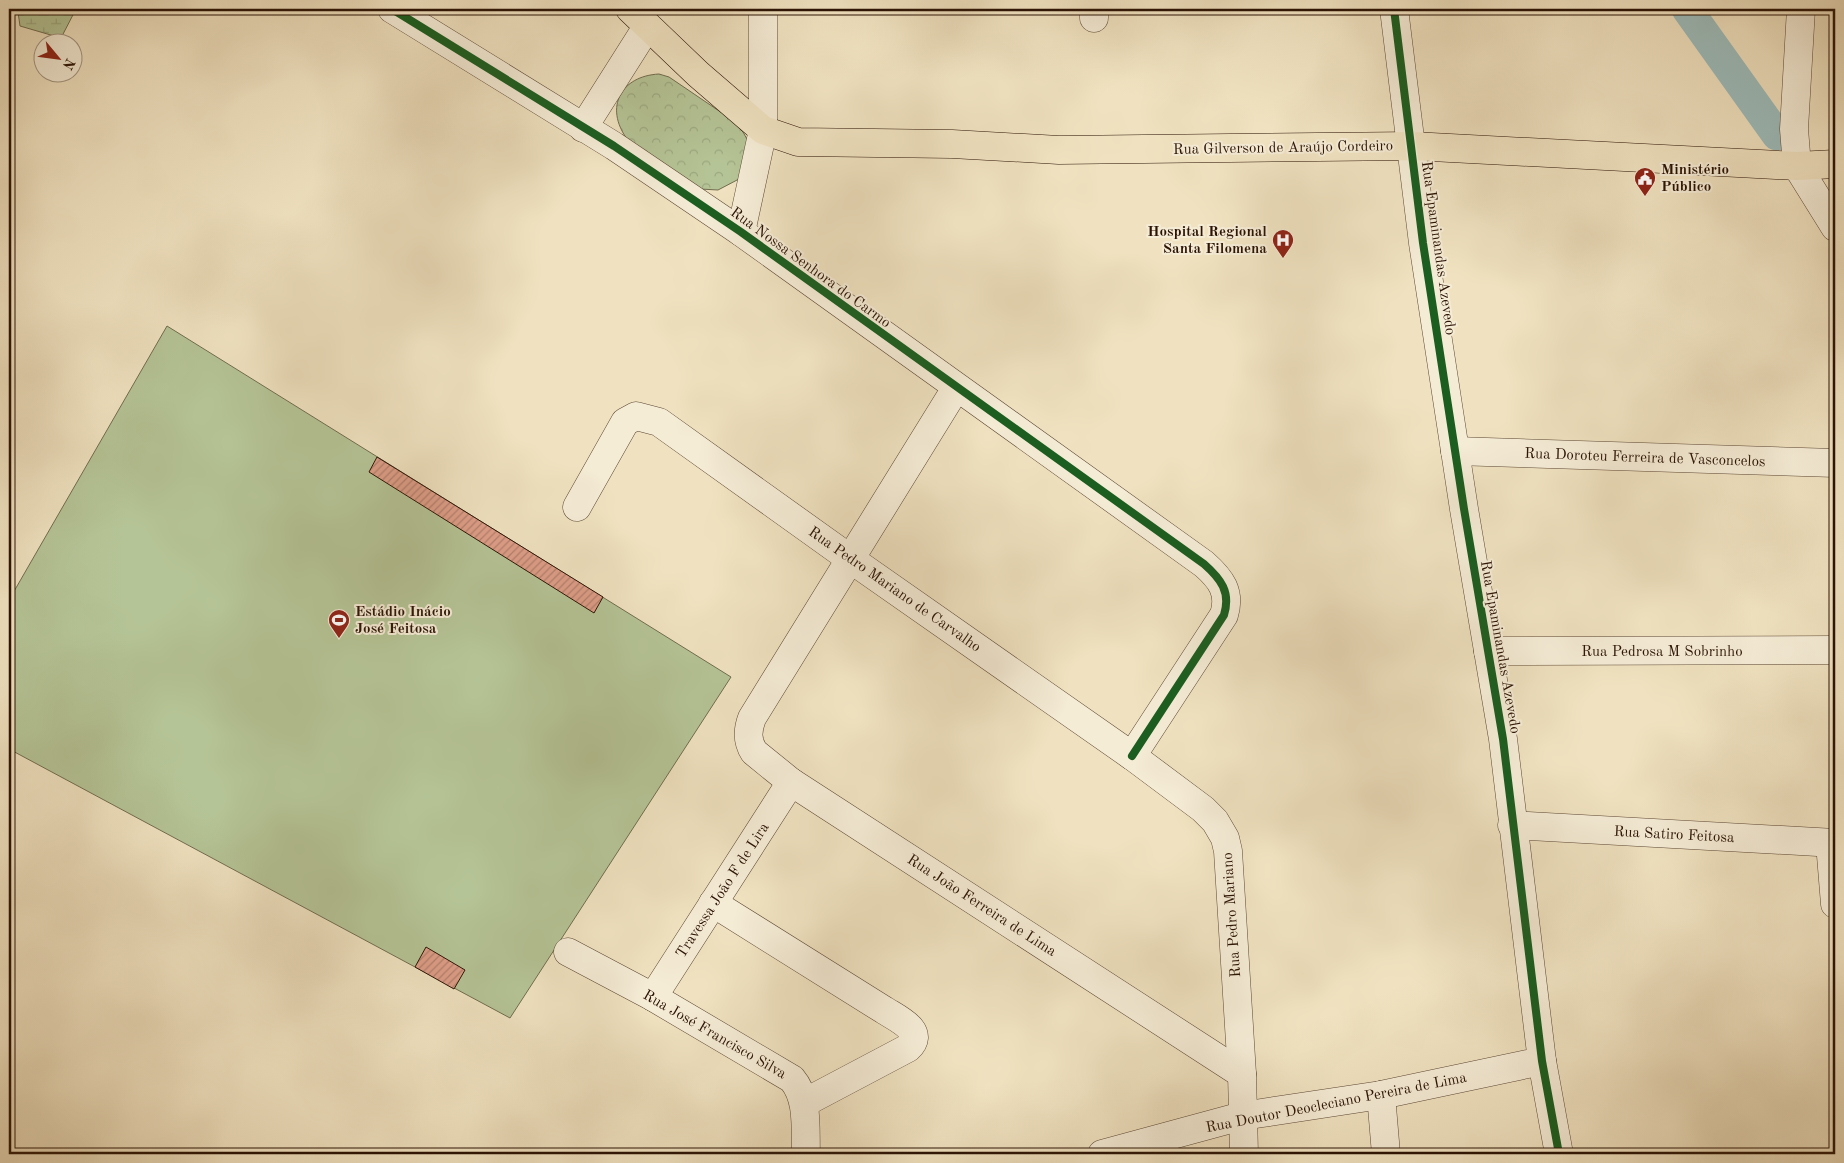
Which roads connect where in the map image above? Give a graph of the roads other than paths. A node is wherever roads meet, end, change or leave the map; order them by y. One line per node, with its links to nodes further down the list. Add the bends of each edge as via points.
1 (392, 9): 6 (street, Rua Nossa Senhora do Carmo)
2 (764, 9): 7 (street)
3 (1394, 9): 8 (street, Rua Epaminandas Azevedo)
4 (1801, 9): 10 (street, via 1794,129)
5 (638, 18): 6 (street); 7 (main road)
6 (584, 128): 12 (street, Rua Nossa Senhora do Carmo)
7 (763, 130): 8 (main road, Rua Gilverson de Araújo Cordeiro, via 798,142 952,144 1059,150); 12 (street)
8 (1412, 146): 10 (main road, Rua Gilverson de Araújo Cordeiro); 14 (street, Rua Epaminandas Azevedo, via 1423,243)
9 (1835, 164): 10 (main road, Rua Gilverson de Araújo Cordeiro)
10 (1797, 166): 11 (street)
11 (1835, 227)
12 (740, 232): 13 (street, Rua Nossa Senhora do Carmo)
13 (956, 388): 17 (street); 20 (street, Rua Nossa Senhora do Carmo, via 1204,564 1224,586 1227,604 1224,615)
14 (1455, 451): 15 (street, Rua Doroteu Ferreira de Vasconcelos); 19 (street, Rua Epaminandas Azevedo)
15 (1835, 463)
16 (577, 507): 17 (street, Rua Pedro Mariano de Carvalho, via 626,422 636,416 659,422)
17 (849, 558): 20 (street, Rua Pedro Mariano de Carvalho); 21 (street, Rua João Ferreira de Lima, via 752,718 748,737 754,752)
18 (1835, 650): 19 (street, Rua Pedrosa M Sobrinho)
19 (1488, 651): 22 (street, Rua Epaminandas Azevedo, via 1503,739)
20 (1132, 756): 29 (street, Rua Pedro Mariano, via 1203,809 1225,838)
21 (791, 782): 24 (street, Travessa João F de Lira); 29 (street, Rua João Ferreira de Lima)
22 (1512, 825): 23 (street, Rua Satiro Feitosa); 28 (street, Rua Epaminandas Azevedo)
23 (1833, 843): 25 (street)
24 (713, 904): 27 (street, Travessa João F de Lira); 31 (street, via 909,1026 914,1034 908,1048)
25 (1835, 904)
26 (568, 952): 27 (street, Rua José Francisco Silva)
27 (653, 997): 31 (street, Rua José Francisco Silva, via 785,1073 798,1085)
28 (1542, 1060): 30 (street, Rua Doutor Deocleciano Pereira de Lima); 37 (street, Rua Epaminandas Azevedo)
29 (1242, 1074): 32 (street, Rua Pedro Mariano)
30 (1381, 1095): 32 (street, Rua Doutor Deocleciano Pereira de Lima); 36 (street)
31 (804, 1103): 33 (street, Rua José Francisco Silva)
32 (1242, 1116): 34 (street, Rua Doutor Deocleciano Pereira de Lima); 35 (street, Rua Pedro Mariano)
33 (806, 1154)
34 (1102, 1154)
35 (1244, 1154)
36 (1386, 1154)
37 (1559, 1154)

